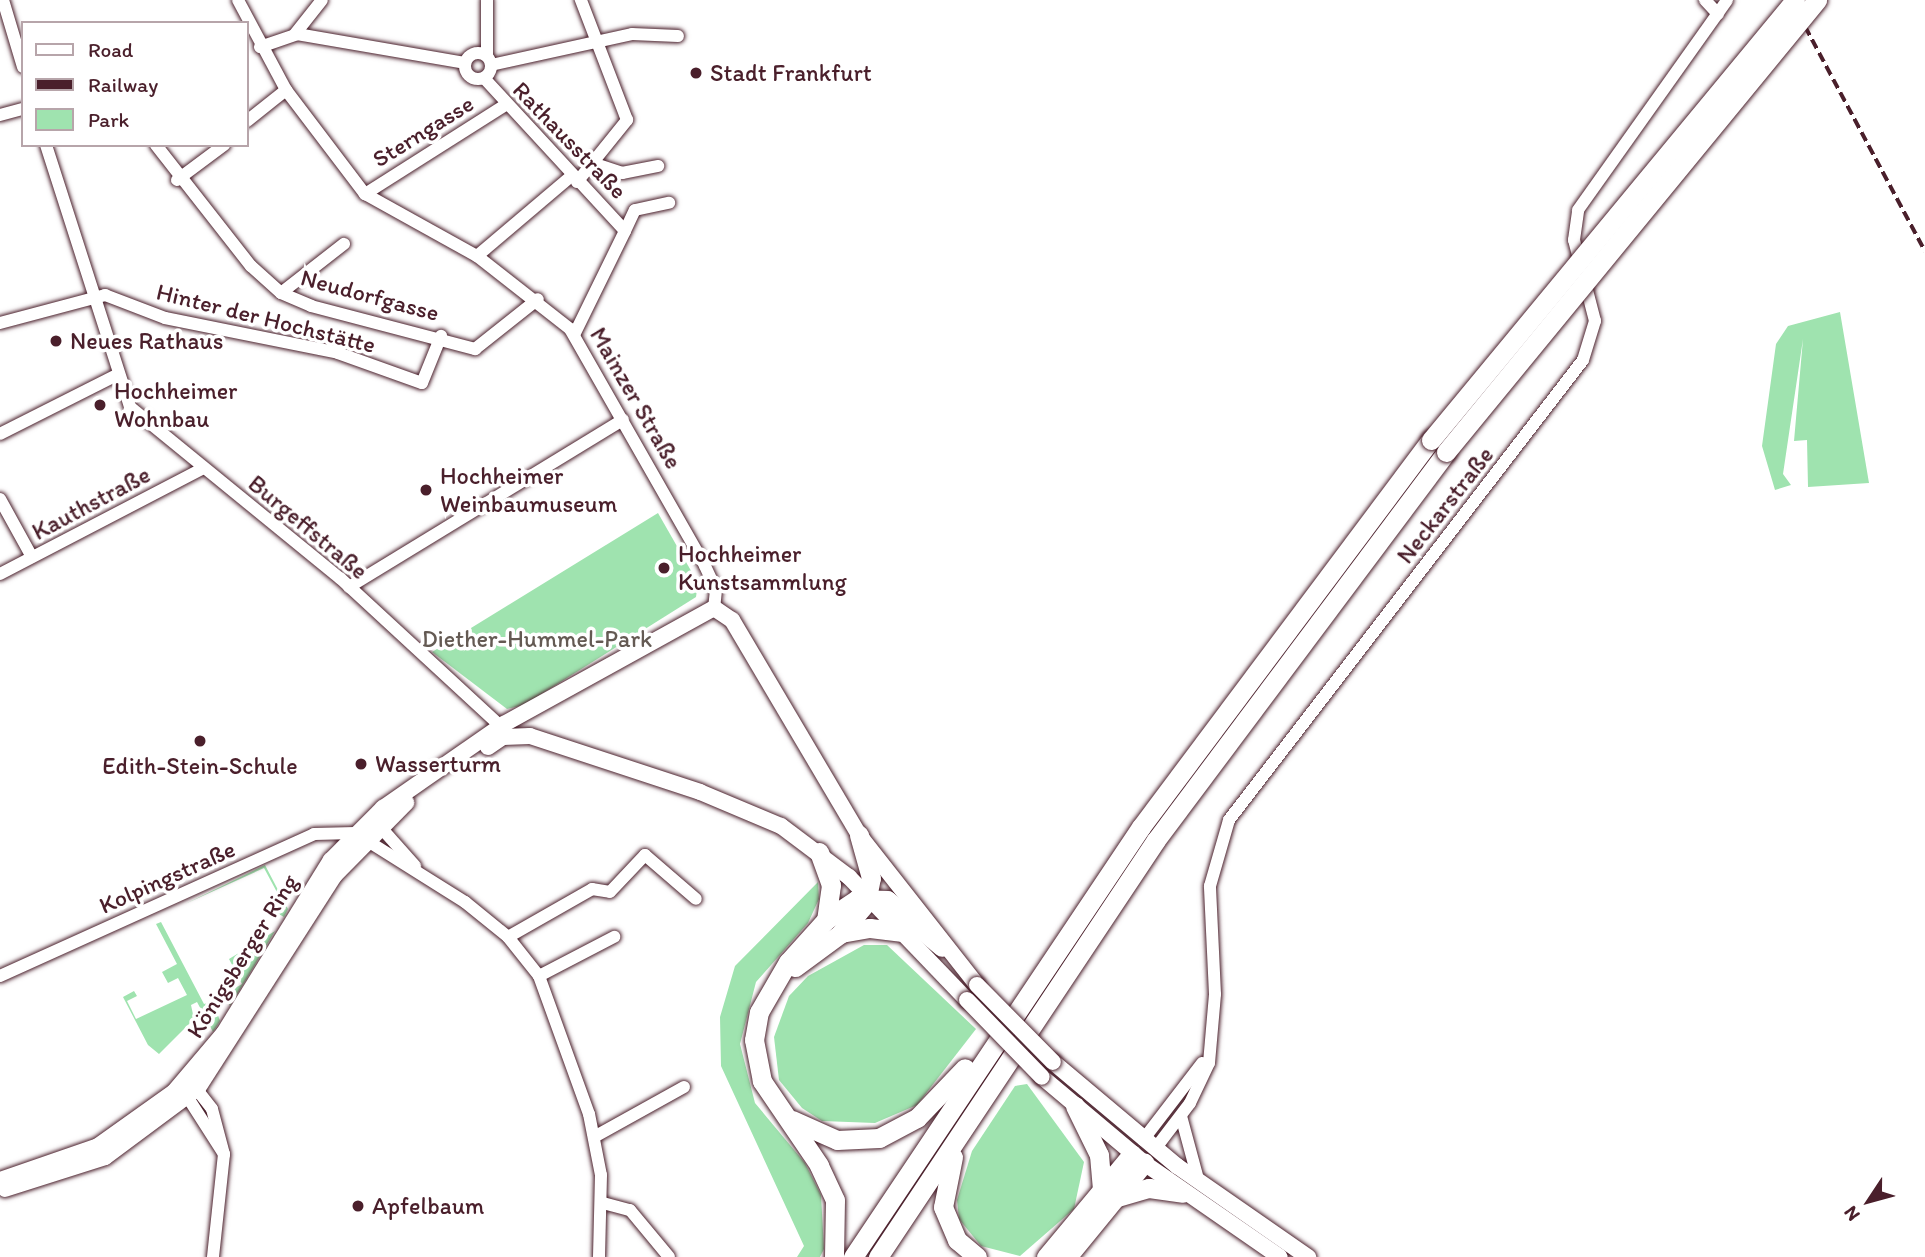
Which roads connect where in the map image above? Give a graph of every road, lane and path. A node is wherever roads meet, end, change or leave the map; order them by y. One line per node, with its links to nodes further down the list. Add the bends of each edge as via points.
1 (3, 0): 17 (street)
2 (238, 0): 11 (street, Mainzer Straße)
3 (322, 0): 13 (street)
4 (487, 0): 18 (street)
5 (581, 0): 15 (street)
6 (1705, 0): 10 (street)
7 (1727, 0): 10 (street, Neckarstraße)
8 (1795, 0): 47 (highway, bridge)
9 (1817, 0): 47 (highway, bridge)
10 (1718, 14): 72 (street, Neckarstraße, via 1578,210 1574,240 1595,321 1583,360 1229,820 1210,887)
11 (246, 21)
12 (249, 30): 16 (street, Mainzer Straße)
13 (295, 34): 16 (street); 19 (street, Rathausstraße)
14 (678, 36): 15 (street, via 632,34)
15 (601, 42): 18 (street); 29 (street, via 627,120)
16 (260, 47): 21 (street, Mainzer Straße)
17 (21, 59)
18 (489, 60): 19 (street, Rathausstraße, via 474,53); 20 (street, Rathausstraße)
19 (465, 63): 20 (street, Rathausstraße, via 469,75)
20 (484, 78): 22 (street, Rathausstraße)
21 (286, 90): 25 (street); 33 (street, Mainzer Straße)
22 (505, 105): 32 (street, Rathausstraße); 33 (street, Sterngasse)
23 (21, 110): 24 (street)
24 (0, 115)
25 (248, 120)
26 (47, 147): 39 (street, Burgeffstraße)
27 (157, 147): 31 (street, Neudorfgasse)
28 (221, 147): 31 (street)
29 (592, 163): 30 (street, via 622,173); 32 (street)
30 (658, 166)
31 (177, 180): 38 (street, Neudorfgasse)
32 (574, 180): 35 (street, Rathausstraße); 37 (street)
33 (365, 194): 37 (street, Mainzer Straße)
34 (669, 203): 35 (street, Rathausstraße, via 635,210)
35 (625, 231): 42 (street, Rathausstraße)
36 (344, 244): 38 (street)
37 (477, 256): 40 (street, Mainzer Straße)
38 (281, 293): 43 (street, Neudorfgasse, via 311,306)
39 (91, 295): 41 (street); 43 (street, Hinter der Hochstätte, via 164,318 338,352 422,383); 44 (street, Burgeffstraße)
40 (538, 299): 42 (street, Mainzer Straße); 43 (street, Neudorfgasse, via 475,349)
41 (0, 323)
42 (574, 335): 45 (street, Mainzer Straße)
43 (441, 336)
44 (115, 376): 46 (street); 48 (street, Burgeffstraße, via 130,407)
45 (623, 420): 52 (street); 53 (street, Mainzer Straße, via 705,566 716,590)
46 (0, 434)
47 (1438, 446): 71 (highway, via 1211,730); 78 (highway, via 1164,830)
48 (202, 469): 50 (street, Kauthstraße); 52 (street, Burgeffstraße)
49 (0, 499): 50 (street)
50 (32, 557): 51 (street, Kauthstraße)
51 (0, 575)
52 (349, 587): 55 (street, Burgeffstraße)
53 (714, 608): 54 (main road, Königsberger Ring); 58 (main road, via 732,620)
54 (550, 701): 55 (main road, Königsberger Ring); 56 (main road, via 537,722)
55 (504, 731): 56 (main road); 57 (main road, Königsberger Ring)
56 (549, 743): 60 (main road, via 740,807)
57 (376, 821): 59 (main road, Königsberger Ring); 61 (street)
58 (859, 835): 62 (highway, via 870,870); 68 (main road)
59 (360, 837): 61 (street); 69 (street, Kolpingstraße, via 314,834); 73 (main road, Königsberger Ring)
60 (819, 852): 62 (main road); 64 (highway, via 831,885)
61 (417, 869): 66 (street)
62 (869, 897): 64 (highway); 65 (main road); 68 (highway, via 887,900)
63 (696, 899): 66 (street, via 645,855 610,892 592,890)
64 (833, 927): 65 (highway); 76 (highway, via 771,987 754,1040 758,1068)
65 (901, 932): 77 (main road, bridge)
66 (508, 937): 70 (street)
67 (614, 937): 70 (street)
68 (942, 947): 81 (main road, bridge)
69 (0, 976)
70 (539, 976): 80 (street, via 562,1027)
71 (1002, 1029): 76 (highway, via 917,1118 879,1138 823,1136); 93 (highway)
72 (1211, 1048): 79 (street, Neckarstraße, via 1199,1087); 81 (street)
73 (193, 1083): 75 (main road, Königsberger Ring); 82 (street, via 217,1120); 83 (main road, Königsberger Ring, via 98,1146)
74 (684, 1087): 80 (street)
75 (184, 1100): 82 (street); 85 (main road, Königsberger Ring, via 105,1157)
76 (777, 1105): 92 (highway, via 831,1188 838,1226)
77 (1075, 1106): 81 (main road); 86 (highway, via 1099,1155)
78 (974, 1111): 94 (highway); 95 (highway, via 942,1195 951,1230)
79 (1181, 1116): 81 (street, Neckarstraße); 84 (street)
80 (594, 1137): 87 (street)
81 (1143, 1151): 84 (main road); 86 (highway)
82 (224, 1154): 88 (street)
83 (0, 1180)
84 (1192, 1188): 86 (highway); 98 (main road); 99 (main road)
85 (0, 1191)
86 (1110, 1193): 96 (highway); 97 (highway)
87 (603, 1203): 90 (street); 91 (street, via 630,1210)
88 (213, 1253): 89 (street)
89 (199, 1257)
90 (599, 1257)
91 (669, 1257)
92 (834, 1257)
93 (853, 1257)
94 (878, 1257)
95 (976, 1257)
96 (1046, 1257)
97 (1067, 1257)
98 (1280, 1257)
99 (1308, 1257)

